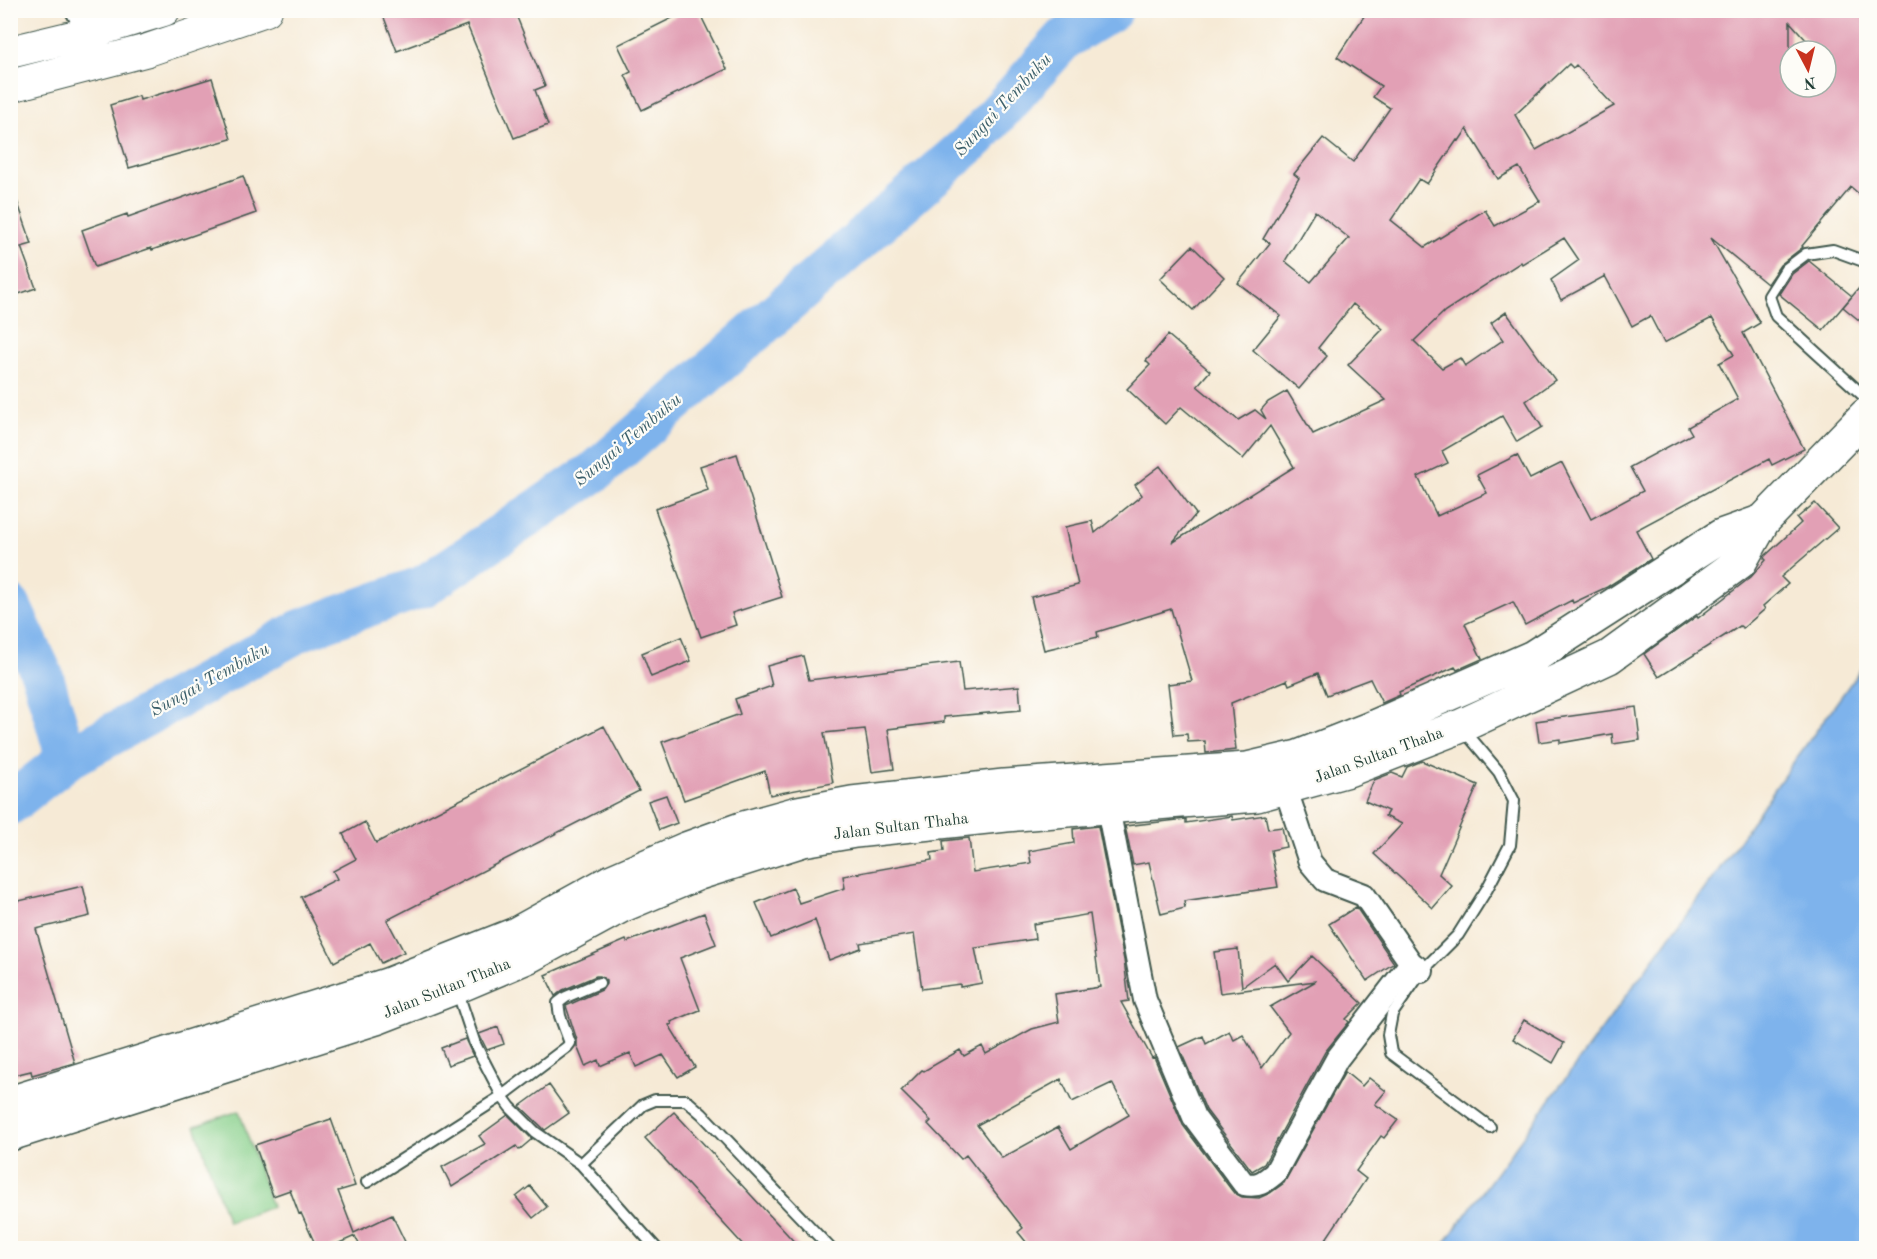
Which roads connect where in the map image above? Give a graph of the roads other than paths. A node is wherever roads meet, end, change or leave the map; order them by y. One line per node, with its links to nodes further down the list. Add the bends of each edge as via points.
1 (164, 10): 3 (street)
2 (266, 10): 5 (street, via 148,50)
3 (83, 22): 4 (street)
4 (10, 52)
5 (10, 86)
6 (1866, 262): 7 (lane, via 1833,250 1806,254 1786,269 1769,297 1776,316)
7 (1866, 398)
8 (1866, 415): 9 (highway, Jalan Sultan Thaha)
9 (1763, 521): 10 (highway, Jalan Sultan Thaha, via 1721,536 1533,657); 11 (highway, Jalan Sultan Thaha, via 1740,562 1609,657)
10 (1445, 695): 11 (highway); 13 (highway, Jalan Sultan Thaha, via 1298,757 1247,768)
11 (1461, 726): 12 (highway, Jalan Sultan Thaha, via 1348,770); 15 (lane, via 1500,772 1514,801 1510,845 1458,935)
12 (1285, 787): 14 (highway, Jalan Sultan Thaha, via 1257,795); 15 (street, via 1310,862 1325,880 1364,896)
13 (1005, 800): 14 (highway, Jalan Sultan Thaha); 16 (highway, Jalan Sultan Thaha, via 852,803 744,828 610,882)
14 (1108, 808): 15 (street, via 1145,1000 1194,1117 1244,1184 1262,1184 1275,1173 1337,1059)
15 (1417, 967): 20 (lane, via 1392,1014 1388,1035 1391,1053)
16 (451, 974): 18 (lane, via 475,1044); 19 (highway, Jalan Sultan Thaha, via 346,999); 21 (highway, Jalan Sultan Thaha, via 379,1017)
17 (599, 983): 18 (lane, via 560,1000 560,1016 570,1043)
18 (502, 1096): 22 (lane, via 534,1132); 23 (lane)
19 (10, 1103)
20 (1490, 1127)
21 (10, 1134)
22 (581, 1164): 24 (lane); 25 (lane, via 643,1105 655,1100 686,1100)
23 (367, 1182)
24 (656, 1248)
25 (830, 1248)

